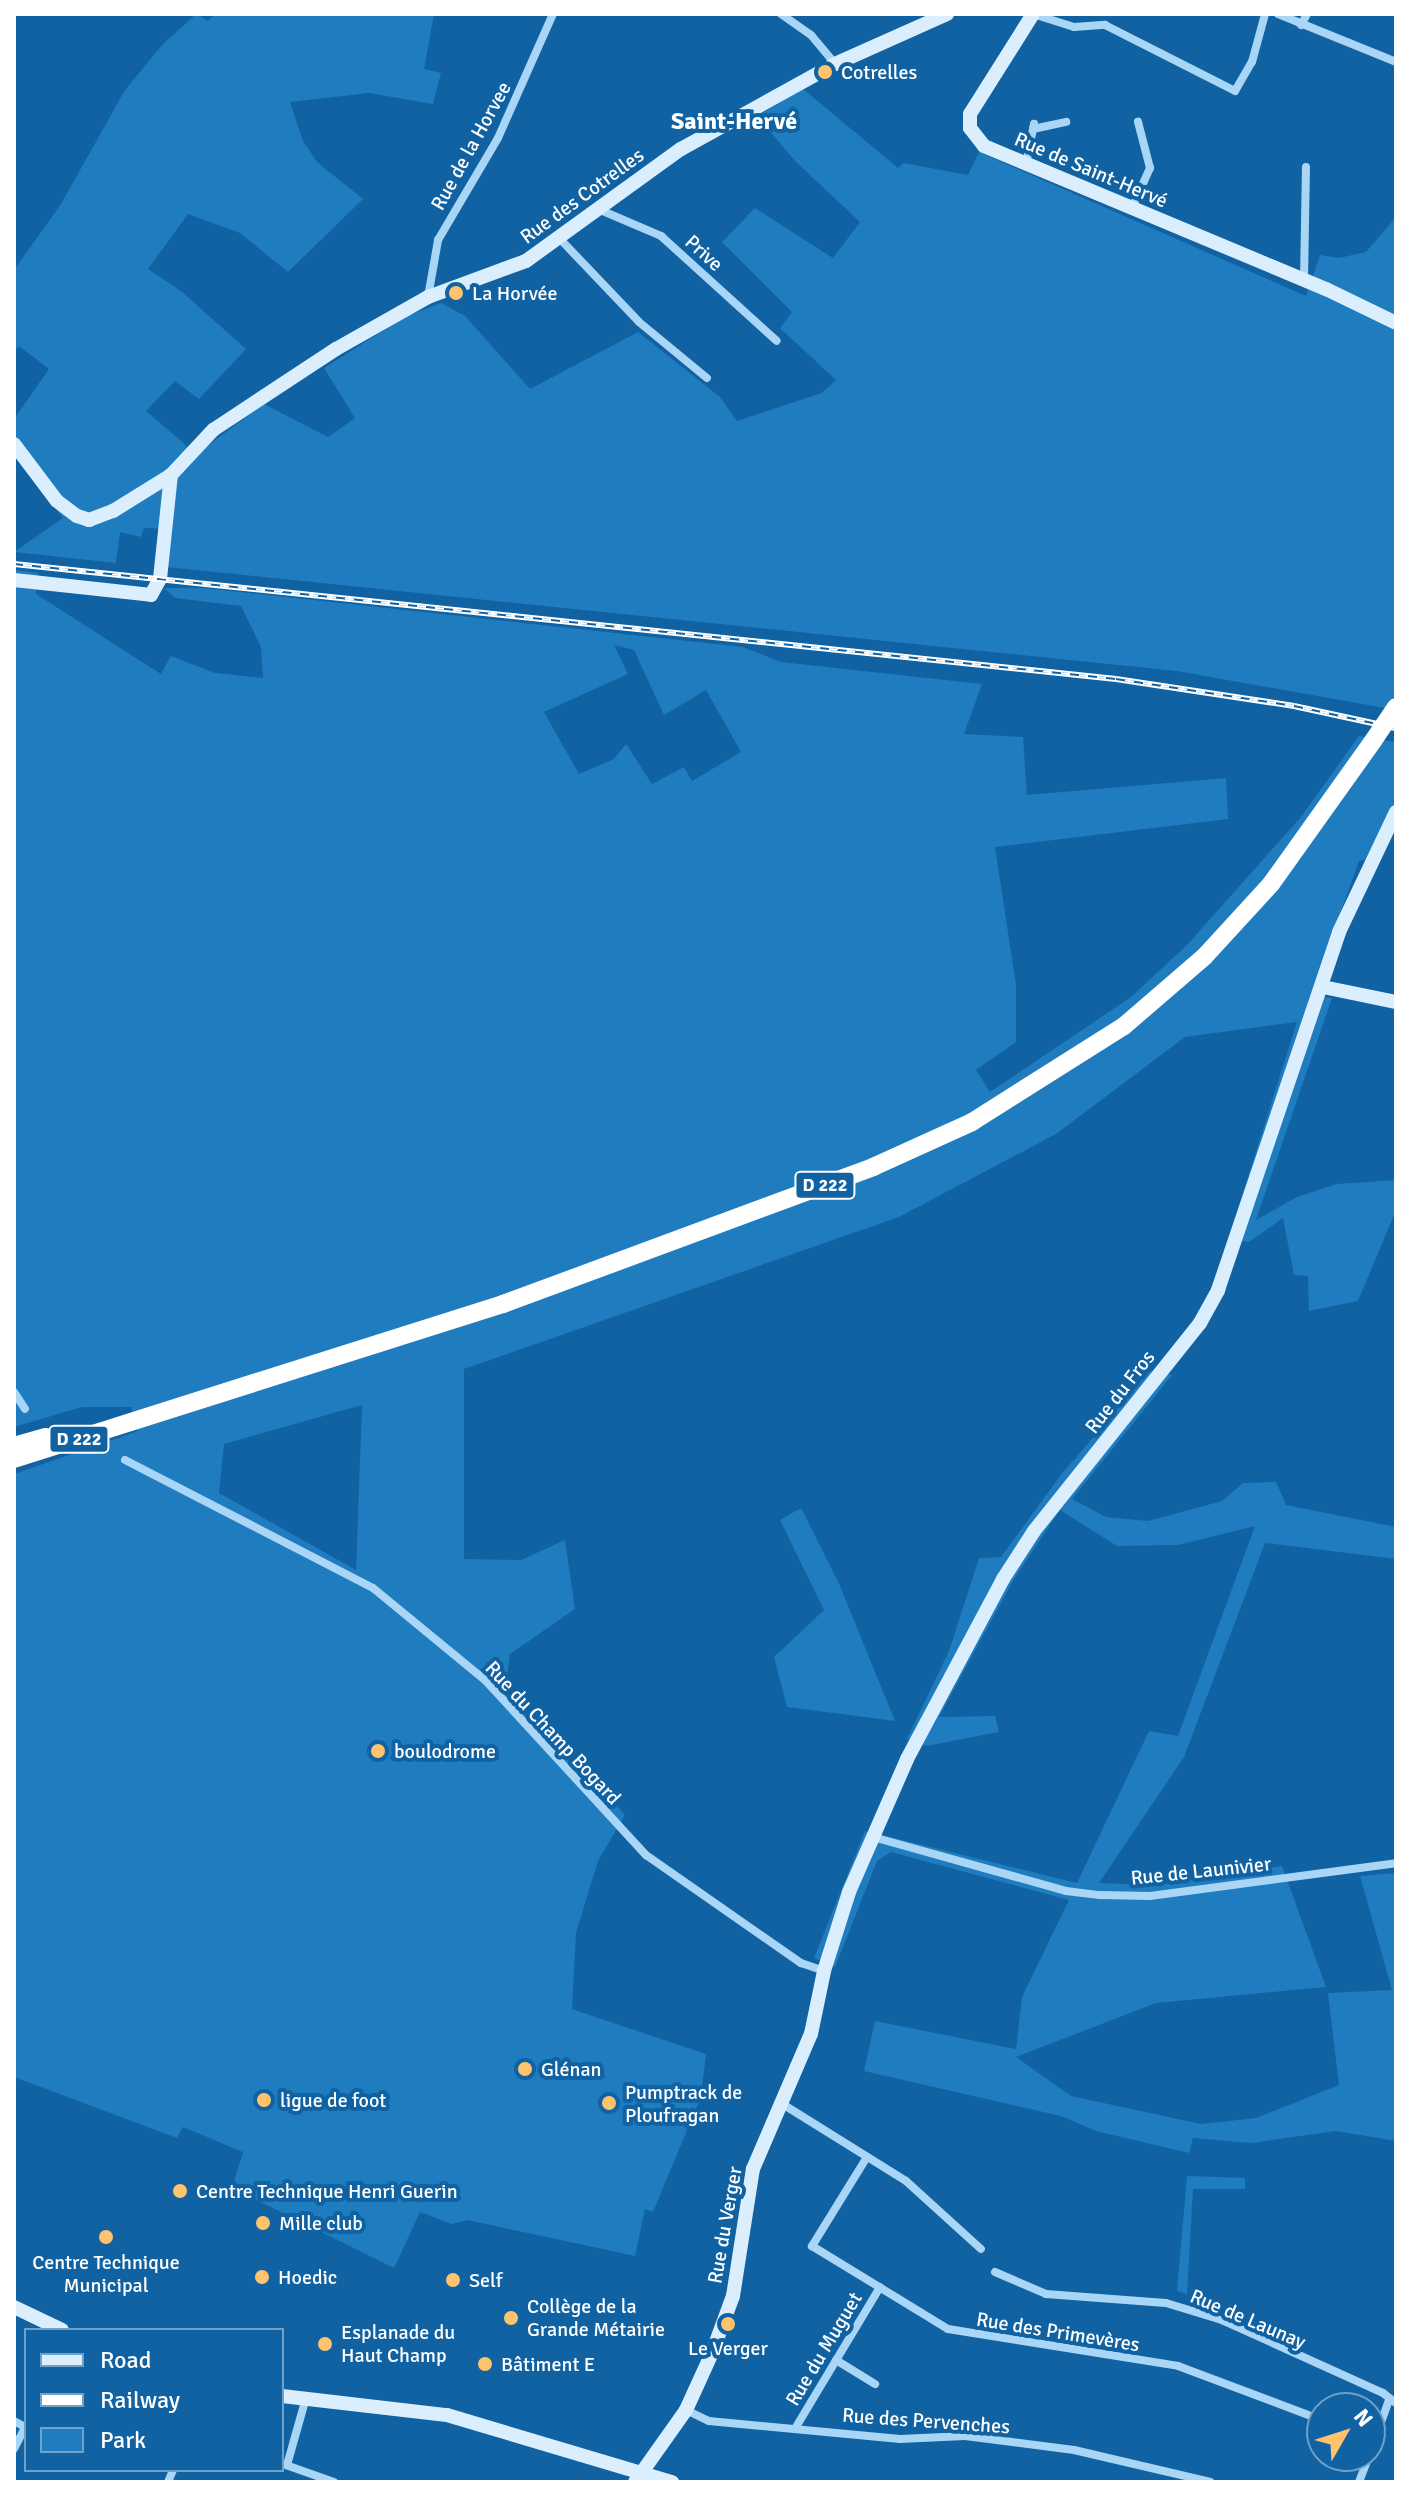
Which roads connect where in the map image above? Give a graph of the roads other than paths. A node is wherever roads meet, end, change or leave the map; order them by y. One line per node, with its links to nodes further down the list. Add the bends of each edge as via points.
1 (553, 14): 19 (street, Rue de la Horvee, via 498,138 438,240)
2 (781, 14): 10 (street, via 811,35)
3 (947, 14): 10 (street, Rue des Cotrelles)
4 (1033, 14): 5 (street, via 1074,27 1105,25 1235,91 1252,62); 13 (street, Rue de Saint-Hervé, via 970,114 970,128 984,146)
5 (1265, 14)
6 (1278, 14): 8 (street)
7 (1307, 14): 8 (street)
8 (1301, 25): 9 (street)
9 (1396, 62)
10 (835, 64): 15 (street, Rue des Cotrelles, via 681,149)
11 (1066, 122): 13 (street, via 1034,127)
12 (1138, 122): 16 (street, via 1150,168)
13 (1026, 164): 16 (street, Rue de Saint-Hervé)
14 (1306, 167): 18 (street)
15 (598, 209): 17 (street, Rue des Cotrelles); 21 (street, Prive, via 661,236)
16 (1131, 209): 18 (street, Rue de Saint-Hervé)
17 (561, 240): 19 (street, Rue des Cotrelles, via 513,267); 22 (street, via 639,322)
18 (1304, 280): 20 (street, Rue de Saint-Hervé)
19 (428, 297): 24 (street, Rue des Cotrelles, via 336,349 213,430)
20 (1396, 323)
21 (777, 341)
22 (707, 378)
23 (14, 444): 24 (street, Rue des Cotrelles, via 57,501 89,520)
24 (171, 475): 25 (street, via 154,592 129,596)
25 (14, 580)
26 (1396, 707): 32 (highway, D 222, bridge, via 1271,884 1205,956 1124,1026 972,1122 873,1167 503,1304)
27 (1396, 812): 28 (street, Rue du Fros, via 1351,904)
28 (1323, 987): 29 (street); 36 (street, Rue du Fros, via 1218,1290 1200,1323 1034,1531 1003,1579 907,1759)
29 (1396, 1002)
30 (14, 1392): 31 (street)
31 (25, 1409)
32 (142, 1416): 33 (highway, D 222); 34 (highway, D 222)
33 (14, 1446)
34 (14, 1459)
35 (125, 1460): 38 (street, Rue du Champ Bogard, via 373,1588 485,1680 646,1855 801,1963)
36 (873, 1837): 37 (street, Rue de Launivier, via 1066,1891 1100,1895 1150,1896); 38 (street, Rue du Fros)
37 (1396, 1863)
38 (824, 1971): 39 (street, Rue du Verger, via 811,2034)
39 (784, 2105): 40 (street); 51 (street, Rue du Verger, via 753,2169 733,2296)
40 (867, 2157): 41 (street, via 906,2181); 43 (street, Rue des Primevères, via 812,2246)
41 (981, 2249)
42 (995, 2272): 50 (street, Rue de Launay, via 1046,2294 1166,2303 1222,2320)
43 (880, 2287): 46 (street, Rue du Muguet); 52 (street, Rue des Primevères, via 964,2334 1178,2366)
44 (14, 2307): 45 (street)
45 (58, 2328)
46 (836, 2360): 47 (street); 53 (street, Rue du Muguet)
47 (875, 2384)
48 (284, 2396): 49 (street)
49 (306, 2398): 56 (street); 57 (street, via 447,2415)
50 (1392, 2402)
51 (686, 2410): 53 (street, Rue des Pervenches, via 709,2421); 57 (street, Rue du Verger)
52 (1306, 2414)
53 (796, 2427): 60 (street, Rue des Pervenches, via 900,2439 980,2438 1149,2465)
54 (24, 2430): 55 (street)
55 (14, 2449)
56 (284, 2464): 58 (street)
57 (637, 2478): 59 (street)
58 (334, 2482)
59 (672, 2482)
60 (1210, 2482)

